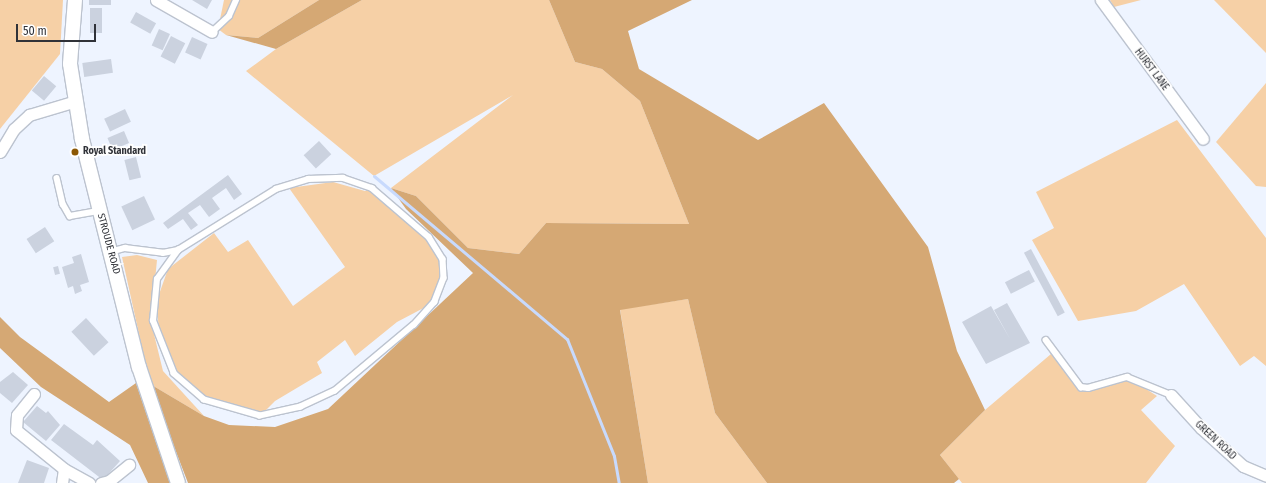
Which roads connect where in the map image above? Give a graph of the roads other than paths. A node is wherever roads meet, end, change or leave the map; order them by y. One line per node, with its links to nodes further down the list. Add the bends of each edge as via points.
1 (75, 0): 6 (street, STROUDE ROAD, via 69,39)
2 (156, 0): 5 (street)
3 (236, 0): 5 (lane, via 228,16)
4 (1100, 0): 7 (street, HURST LANE)
5 (212, 32)
6 (76, 101): 8 (street, via 29,115 14,129); 10 (street, STROUDE ROAD)
7 (1202, 139)
8 (0, 152)
9 (57, 178): 10 (lane, via 63,204 70,216)
10 (98, 211): 12 (street, STROUDE ROAD)
11 (178, 250): 11 (lane, via 276,189 308,179 343,178 372,188 429,237 443,259 444,278 435,302 414,326 335,391 301,407 260,416 204,400 174,374 153,320 157,279); 12 (lane, via 163,253 124,248)
12 (110, 252): 22 (street, STROUDE ROAD, via 150,407)
13 (1046, 340): 15 (lane, via 1081,387 1127,377)
14 (34, 394): 17 (street, via 17,415 16,430)
15 (1171, 395): 18 (street, GREEN ROAD, via 1200,428 1243,466)
16 (129, 465): 21 (street, via 109,482)
17 (64, 469): 19 (street); 20 (street)
18 (1266, 476)
19 (62, 483)
20 (89, 483)
21 (101, 483)
22 (178, 483)

